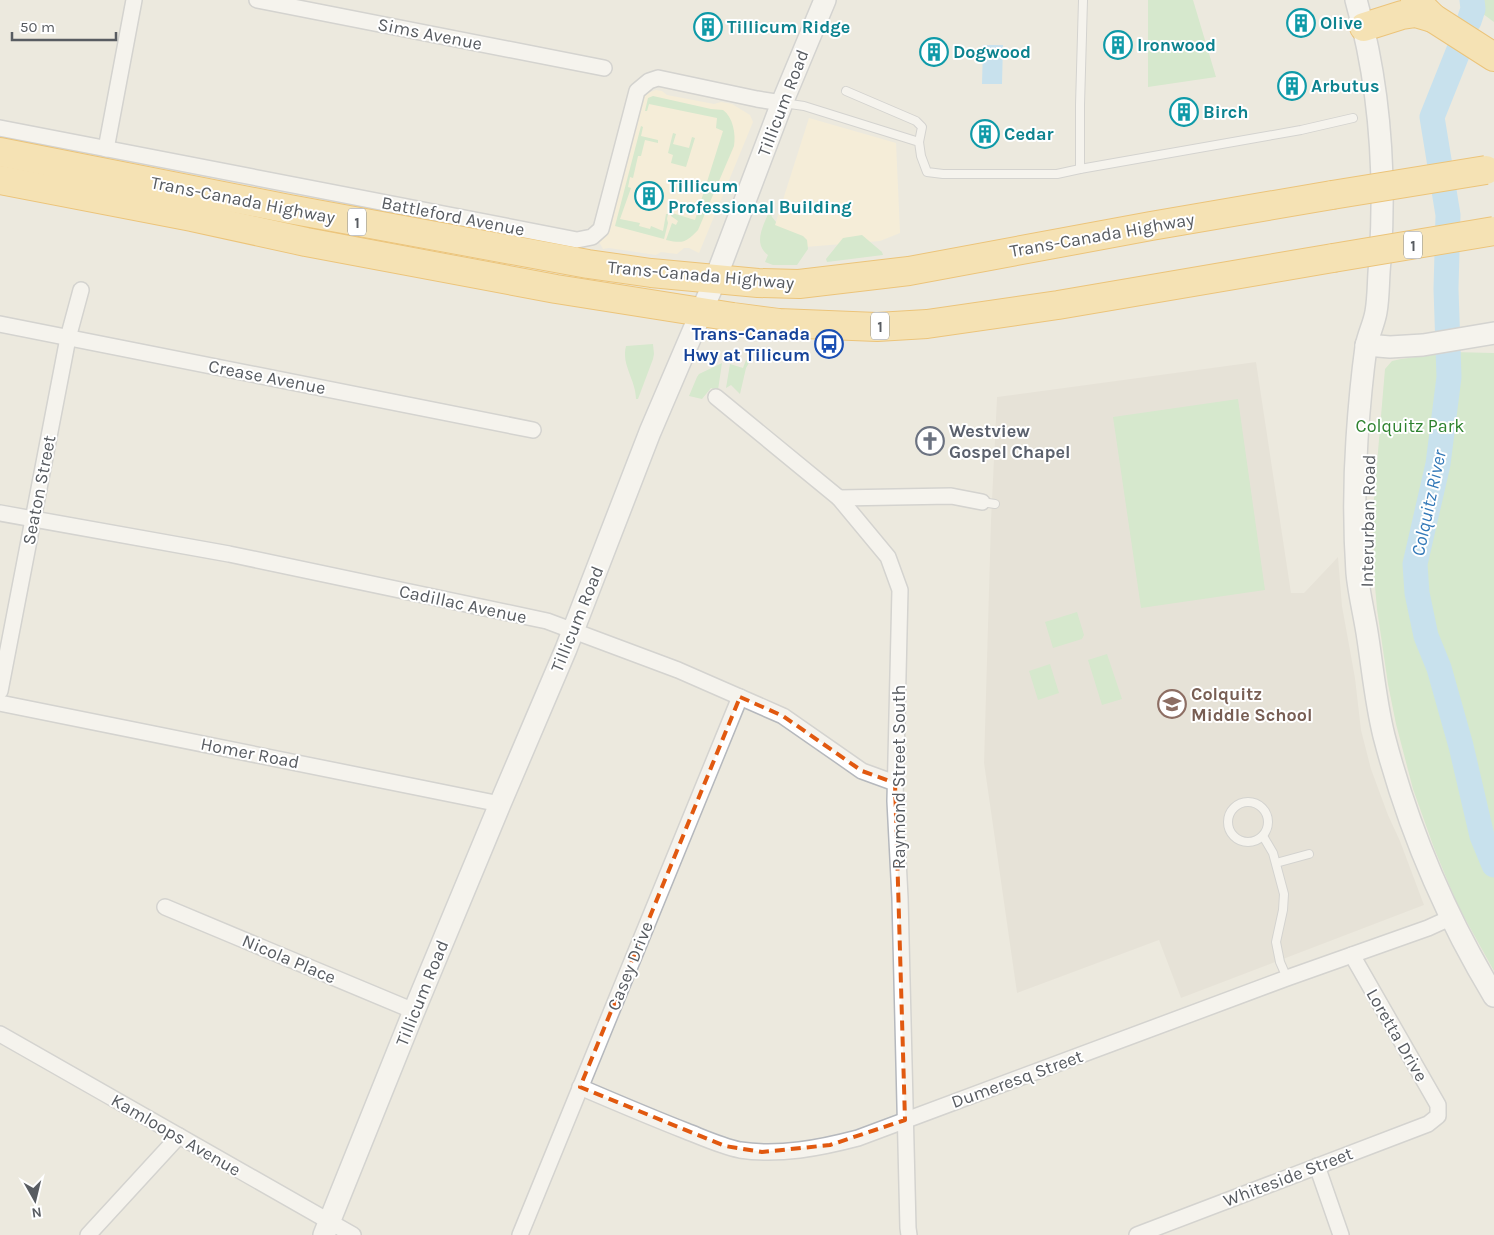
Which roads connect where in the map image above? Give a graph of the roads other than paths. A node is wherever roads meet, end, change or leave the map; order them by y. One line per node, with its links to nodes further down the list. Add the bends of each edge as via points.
1 (134, 0): 15 (street)
2 (257, 0): 9 (street, Sims Avenue)
3 (825, 0): 11 (main road, Tillicum Road)
4 (1083, 0): 17 (lane)
5 (1356, 0): 7 (main road, Interurban Road)
6 (1424, 9): 7 (highway); 8 (highway)
7 (1364, 27): 27 (main road, Interurban Road, via 1374,78 1382,168 1382,231)
8 (1494, 57)
9 (604, 68)
10 (846, 91): 14 (lane, via 916,121 922,127)
11 (782, 103): 14 (lane, via 804,106); 15 (street, Battleford Avenue, via 658,78 649,81 637,91 601,229 592,237 577,240); 21 (main road, Tillicum Road)
12 (1353, 118): 17 (lane)
13 (0, 128): 15 (street, Battleford Avenue)
14 (919, 142): 17 (lane, via 927,172 1057,174)
15 (106, 149)
16 (0, 152): 21 (highway, Trans-Canada Highway / 1, via 588,264)
17 (1080, 169)
18 (1490, 169): 21 (highway, Trans-Canada Highway / 1, bridge, via 1158,224 909,271 800,284)
19 (0, 180): 23 (highway, Trans-Canada Highway / 1, via 547,288)
20 (1494, 231): 23 (highway, Trans-Canada Highway / 1, bridge, via 927,324 877,326 779,322)
21 (715, 280): 23 (main road, Tillicum Road)
22 (81, 290): 26 (street, Seaton Street)
23 (701, 312): 34 (main road, Tillicum Road, via 650,432)
24 (0, 324): 26 (street, Crease Avenue)
25 (1485, 335): 27 (main road, via 1423,346)
26 (68, 338): 29 (street, Crease Avenue); 33 (street, Seaton Street)
27 (1373, 345): 35 (main road, Interurban Road, via 1366,547); 35 (main road, Interurban Road, via 1364,374 1357,436 1355,506 1357,575)
28 (716, 397): 30 (street, Raymond Street South)
29 (533, 430)
30 (838, 498): 31 (street, via 951,496); 39 (street, Raymond Street South, via 888,557 900,590)
31 (989, 503)
32 (0, 513): 33 (street, Cadillac Avenue)
33 (33, 519): 34 (street, Cadillac Avenue, via 248,558 547,621); 36 (street, Seaton Street)
34 (573, 631): 37 (street, Cadillac Avenue); 40 (main road, Tillicum Road)
35 (1368, 641): 45 (main road, via 1373,684 1400,790 1409,820)
36 (0, 691)
37 (740, 697): 39 (street, Cadillac Avenue, via 783,716 862,771); 51 (street, Casey Drive)
38 (0, 703): 40 (street, Homer Road)
39 (895, 783): 53 (street, Raymond Street South)
40 (500, 804): 49 (main road, Tillicum Road)
41 (1263, 836): 41 (lane, via 1268,826 1267,816 1261,807 1247,802 1232,808 1228,828 1234,838 1254,842); 43 (lane)
42 (1309, 854): 43 (lane)
43 (1276, 863): 47 (lane, via 1284,894 1276,942)
44 (164, 906): 49 (street, Nicola Place)
45 (1450, 918): 46 (street, Dumeresq Street); 48 (main road)
46 (1352, 955): 47 (street, Dumeresq Street); 52 (street, Loretta Drive, via 1438,1105)
47 (1287, 978): 53 (street, Dumeresq Street)
48 (1494, 996)
49 (414, 1011): 56 (main road, Tillicum Road)
50 (0, 1034): 54 (street, Kamloops Avenue)
51 (580, 1087): 53 (street, Dumeresq Street, via 656,1120 742,1150 782,1152 830,1145); 59 (street, Casey Drive)
52 (1438, 1116): 55 (street, Whiteside Street, via 1428,1124)
53 (905, 1120): 60 (street, Raymond Street South)
54 (179, 1136): 56 (street, Kamloops Avenue); 57 (street)
55 (1318, 1166): 61 (street, Whiteside Street); 62 (street)
56 (327, 1228): 58 (street, Kamloops Avenue)
57 (88, 1235)
58 (353, 1235)
59 (520, 1235)
60 (909, 1235)
61 (1136, 1235)
62 (1341, 1235)

